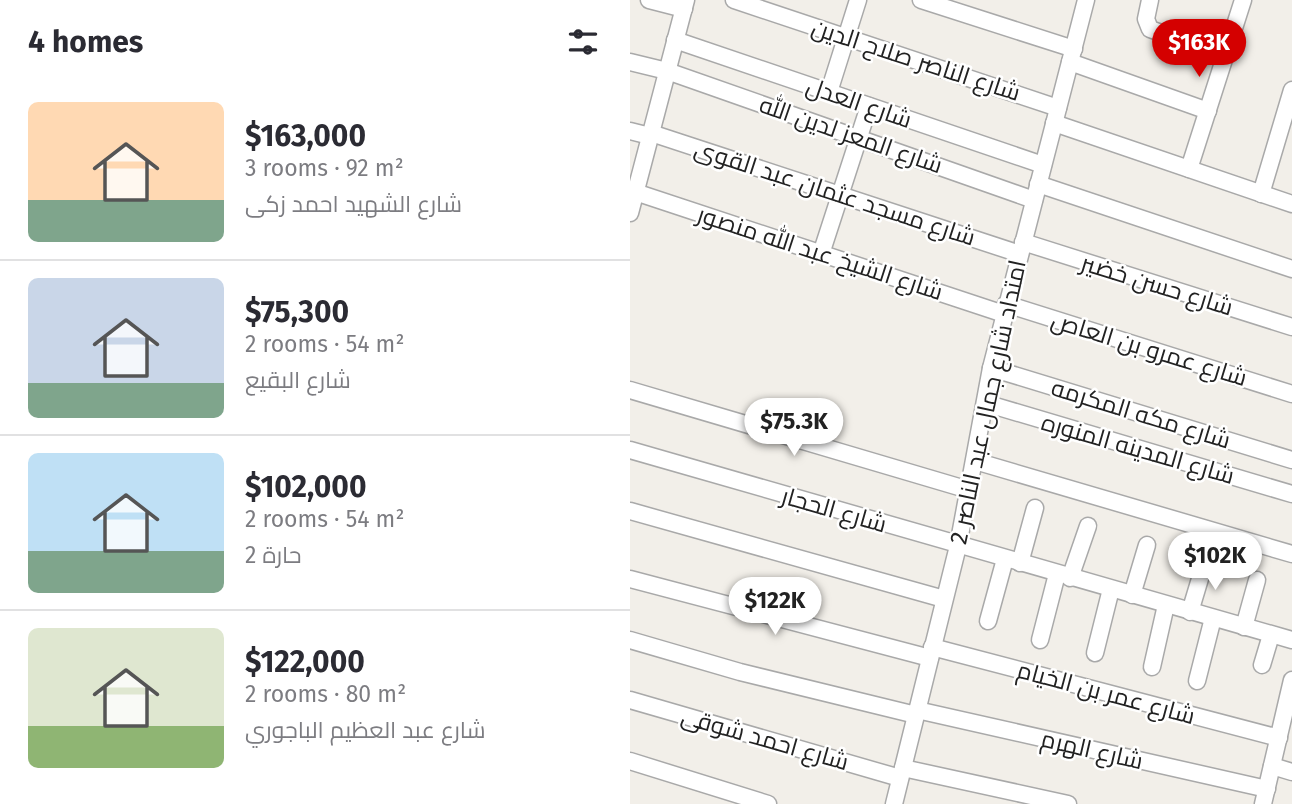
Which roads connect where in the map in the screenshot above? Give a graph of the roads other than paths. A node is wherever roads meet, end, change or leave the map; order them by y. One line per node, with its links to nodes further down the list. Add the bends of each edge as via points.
1 (649, 0): 8 (street)
2 (734, 0): 9 (street, شارع الناصر صلاح الدين)
3 (858, 0): 9 (street)
4 (921, 0): 11 (street)
5 (1086, 0): 11 (street, امتداد شارع جمال عبد الناصر 2)
6 (1150, 0): 12 (street, via 1146,19 1150,29)
7 (1243, 0): 12 (street)
8 (685, 4): 10 (street)
9 (846, 37): 16 (street); 19 (street, شارع الناصر صلاح الدين)
10 (675, 40): 14 (street); 16 (street, شارع العدل)
11 (1072, 55): 18 (street); 19 (street, امتداد شارع جمال عبد الناصر 2)
12 (1225, 56): 18 (street)
13 (630, 62): 14 (street, شارع المعز لدين الله)
14 (667, 71): 21 (street); 22 (street, شارع المعز لدين الله)
15 (1292, 90): 23 (street)
16 (829, 92): 17 (street, شارع العدل)
17 (869, 106): 22 (street); 25 (street, شارع العدل)
18 (1208, 111): 26 (street)
19 (1056, 116): 25 (street, امتداد شارع جمال عبد الناصر 2); 26 (street, شارع الناصر صلاح الدين)
20 (630, 131): 21 (street, شارع مسجد عثمان عبد القوى)
21 (650, 134): 28 (street, شارع مسجد عثمان عبد القوى); 30 (street)
22 (859, 138): 27 (street, شارع المعز لدين الله); 28 (street)
23 (1276, 146): 24 (street); 29 (street)
24 (1292, 152)
25 (1043, 165): 27 (street, امتداد شارع جمال عبد الناصر 2)
26 (1189, 169): 29 (street, شارع الناصر صلاح الدين)
27 (1036, 192): 32 (street, امتداد شارع جمال عبد الناصر 2); 34 (street, شارع المعز لدين الله)
28 (841, 194): 32 (street, شارع مسجد عثمان عبد القوى); 33 (street)
29 (1261, 194): 31 (street, شارع الناصر صلاح الدين)
30 (632, 201): 33 (street, شارع الشيخ عبد الله منصور)
31 (1292, 204)
32 (1021, 248): 35 (street, امتداد شارع جمال عبد الناصر 2); 36 (street, شارع حسن خضير)
33 (821, 254): 35 (street, شارع الشيخ عبد الله منصور)
34 (1292, 269)
35 (1005, 309): 37 (street, امتداد شارع جمال عبد الناصر 2); 39 (street, شارع عمرو بن العاص)
36 (1292, 327)
37 (991, 368): 40 (street, امتداد شارع جمال عبد الناصر 2); 42 (street, شارع مكه المكرمه)
38 (630, 390): 44 (street)
39 (1292, 394)
40 (985, 403): 43 (street, امتداد شارع جمال عبد الناصر 2); 45 (street, شارع المدينه المنوره)
41 (630, 450): 50 (street, شارع الحجار)
42 (1292, 460)
43 (975, 461): 44 (street, امتداد شارع جمال عبد الناصر 2); 51 (street)
44 (969, 490): 50 (street, امتداد شارع جمال عبد الناصر 2)
45 (1292, 494)
46 (1035, 508): 52 (street)
47 (630, 511): 59 (street)
48 (1088, 526): 54 (street)
49 (1147, 545): 58 (street)
50 (958, 546): 52 (street, شارع الحجار); 59 (street, امتداد شارع جمال عبد الناصر 2)
51 (1292, 554)
52 (1012, 561): 54 (street, شارع الحجار); 63 (street)
53 (1205, 562): 61 (street)
54 (1064, 576): 57 (street, شارع الحجار); 67 (street)
55 (630, 579): 69 (street, شارع عمر بن الخيام)
56 (1257, 580): 64 (street)
57 (1111, 589): 58 (street, شارع الحجار); 70 (street)
58 (1132, 595): 60 (street, شارع الحجار)
59 (944, 599): 69 (street, امتداد شارع جمال عبد الناصر 2)
60 (1166, 605): 61 (street, شارع الحجار); 72 (street)
61 (1190, 611): 62 (street, شارع الحجار)
62 (1213, 618): 64 (street, شارع الحجار); 73 (street)
63 (988, 621)
64 (1244, 627): 65 (street, شارع الحجار)
65 (1271, 635): 68 (street, شارع الحجار); 71 (street)
66 (630, 640): 76 (street, شارع الهرم, via 740,672)
67 (1040, 640)
68 (1292, 640)
69 (931, 652): 76 (street, امتداد شارع جمال عبد الناصر 2); 77 (street, شارع عمر بن الخيام)
70 (1095, 653)
71 (1262, 665)
72 (1152, 667)
73 (1197, 681)
74 (1291, 686): 77 (street)
75 (630, 700): 81 (street, شارع احمد شوقى)
76 (916, 713): 81 (street, امتداد شارع جمال عبد الناصر 2); 82 (street, شارع الهرم)
77 (1284, 729): 79 (street)
78 (630, 761): 83 (street)
79 (1272, 766): 80 (street); 82 (street)
80 (1292, 772)
81 (902, 773): 84 (street, امتداد شارع جمال عبد الناصر 2); 85 (street, شارع احمد شوقى)
82 (1265, 797)
83 (768, 804)
84 (894, 804)
85 (1068, 804)

